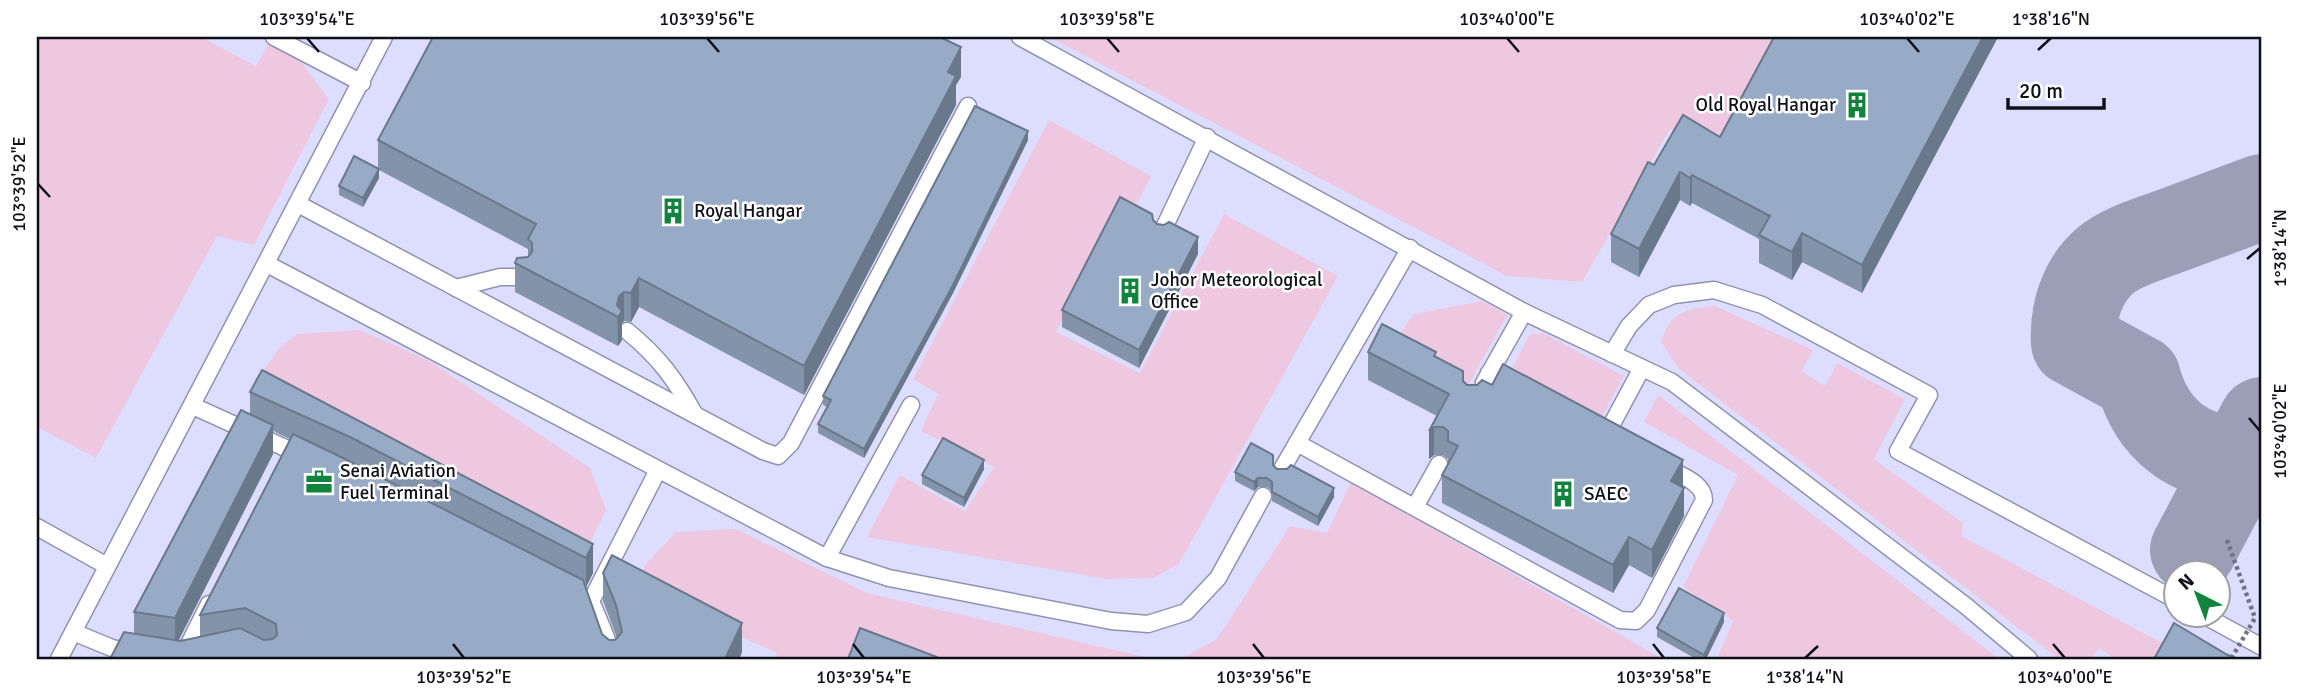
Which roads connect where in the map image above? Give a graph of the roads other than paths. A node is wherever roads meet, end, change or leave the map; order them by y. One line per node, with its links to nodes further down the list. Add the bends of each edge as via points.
1 (274, 37): 4 (lane)
2 (384, 37): 4 (lane)
3 (1020, 37): 6 (lane)
4 (362, 83): 7 (lane)
5 (968, 106): 22 (lane, via 791,443 778,456)
6 (1207, 137): 8 (lane); 9 (lane)
7 (298, 205): 10 (lane); 12 (lane)
8 (1162, 232)
9 (1410, 248): 13 (lane); 24 (lane)
10 (267, 264): 21 (lane); 29 (lane)
11 (523, 278): 12 (lane, via 500,277)
12 (456, 288): 22 (lane)
13 (1524, 312): 15 (lane); 17 (lane)
14 (626, 331): 22 (lane, via 672,375)
15 (1612, 354): 16 (lane); 37 (lane, via 1649,305 1674,295 1714,290 1762,304 1928,395 1898,451)
16 (1642, 369): 23 (lane); 47 (lane, via 1683,390)
17 (1489, 373): 18 (lane); 19 (lane)
18 (1524, 392)
19 (1478, 394)
20 (911, 405): 33 (lane)
21 (193, 406): 27 (lane, via 285,455); 34 (lane)
22 (696, 415)
23 (1606, 435)
24 (1297, 443): 28 (lane); 31 (lane)
25 (1652, 460): 31 (lane, via 1699,485 1704,500 1647,610 1636,621 1620,620)
26 (1439, 464): 31 (lane)
27 (323, 466)
28 (1282, 469)
29 (658, 470): 33 (lane); 38 (lane)
30 (1263, 496): 33 (lane, via 1218,578 1186,612 1148,624 1111,621 889,578)
31 (1415, 507)
32 (37, 527): 34 (lane)
33 (827, 558)
34 (107, 566): 40 (lane)
35 (554, 583): 38 (lane)
36 (219, 585): 44 (lane)
37 (2162, 592)
38 (591, 601): 46 (lane)
39 (2232, 630): 41 (lane)
40 (73, 632): 42 (lane, via 112,649); 45 (lane)
41 (2262, 646)
42 (147, 654)
43 (205, 654): 44 (lane)
44 (176, 658)
45 (59, 659)
46 (612, 659)
47 (2029, 659)

